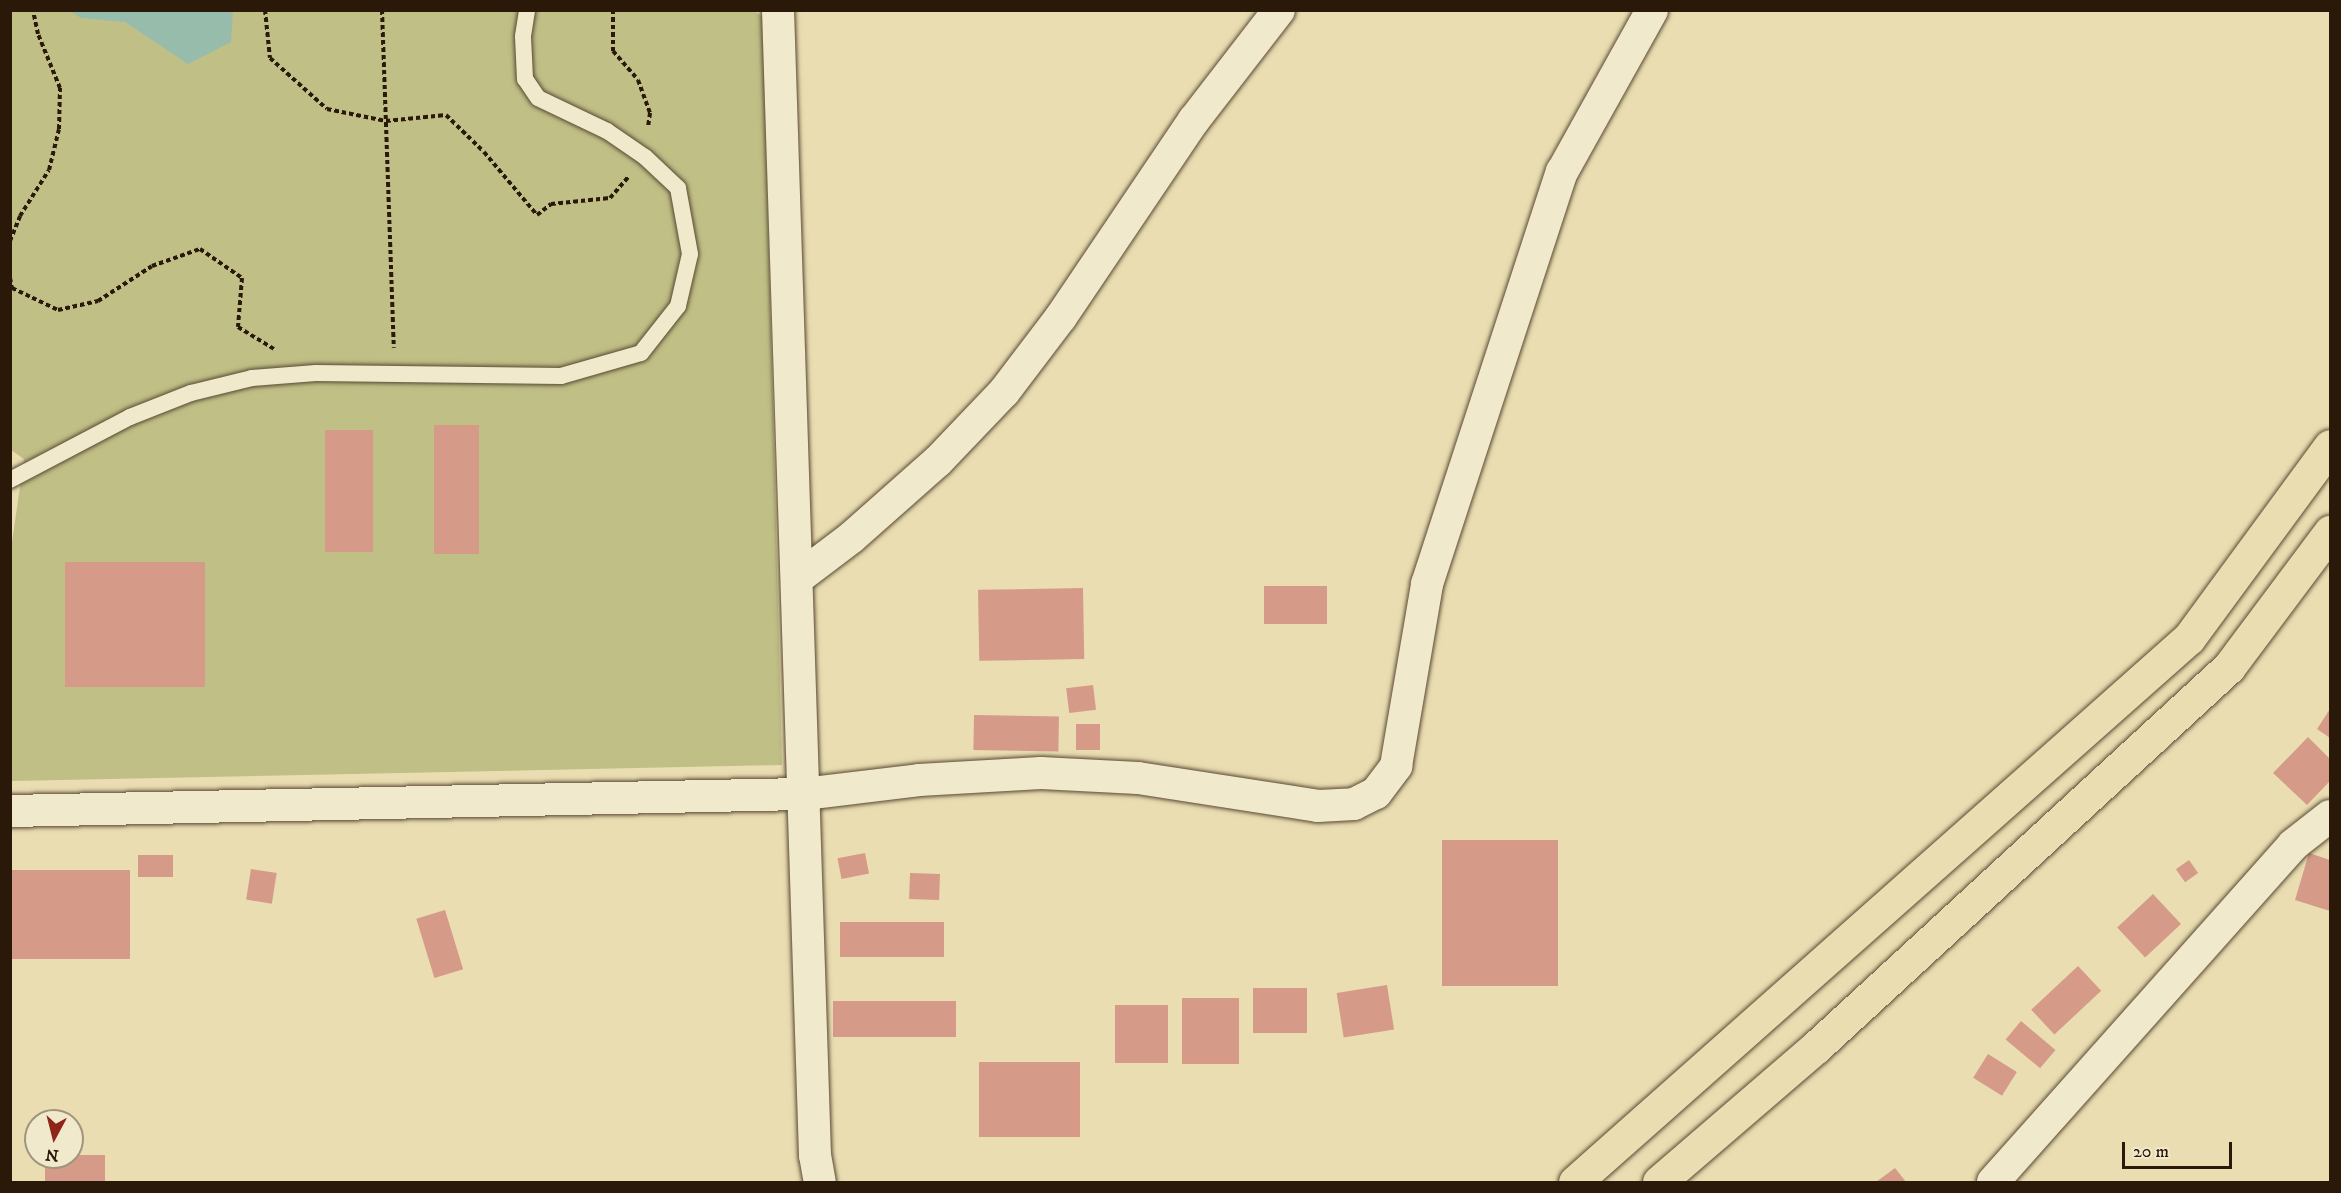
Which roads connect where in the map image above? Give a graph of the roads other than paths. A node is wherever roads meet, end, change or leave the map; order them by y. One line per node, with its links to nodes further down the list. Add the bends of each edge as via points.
1 (527, 10): 6 (lane, via 523,36 525,78 538,98 607,131 645,157 678,188 690,254 678,306 641,352 561,376 316,373 252,378 191,393 130,417)
2 (778, 10): 8 (street)
3 (1279, 10): 8 (street, via 1194,120 1061,317 1004,392 938,461 852,537)
4 (1652, 10): 9 (street, via 1563,172 1534,252 1427,584 1396,766 1376,793 1354,804 1318,806 1138,778 1041,773 919,780)
5 (2331, 446): 13 (main road, via 2189,639)
6 (10, 480)
7 (2331, 532): 14 (main road, via 2229,667 1816,1047)
8 (798, 578): 9 (street)
9 (804, 794): 10 (street); 12 (street, via 815,1155)
10 (10, 811)
11 (2331, 816): 15 (street, via 2293,845)
12 (820, 1182)
13 (1575, 1182)
14 (1659, 1182)
15 (1993, 1182)

